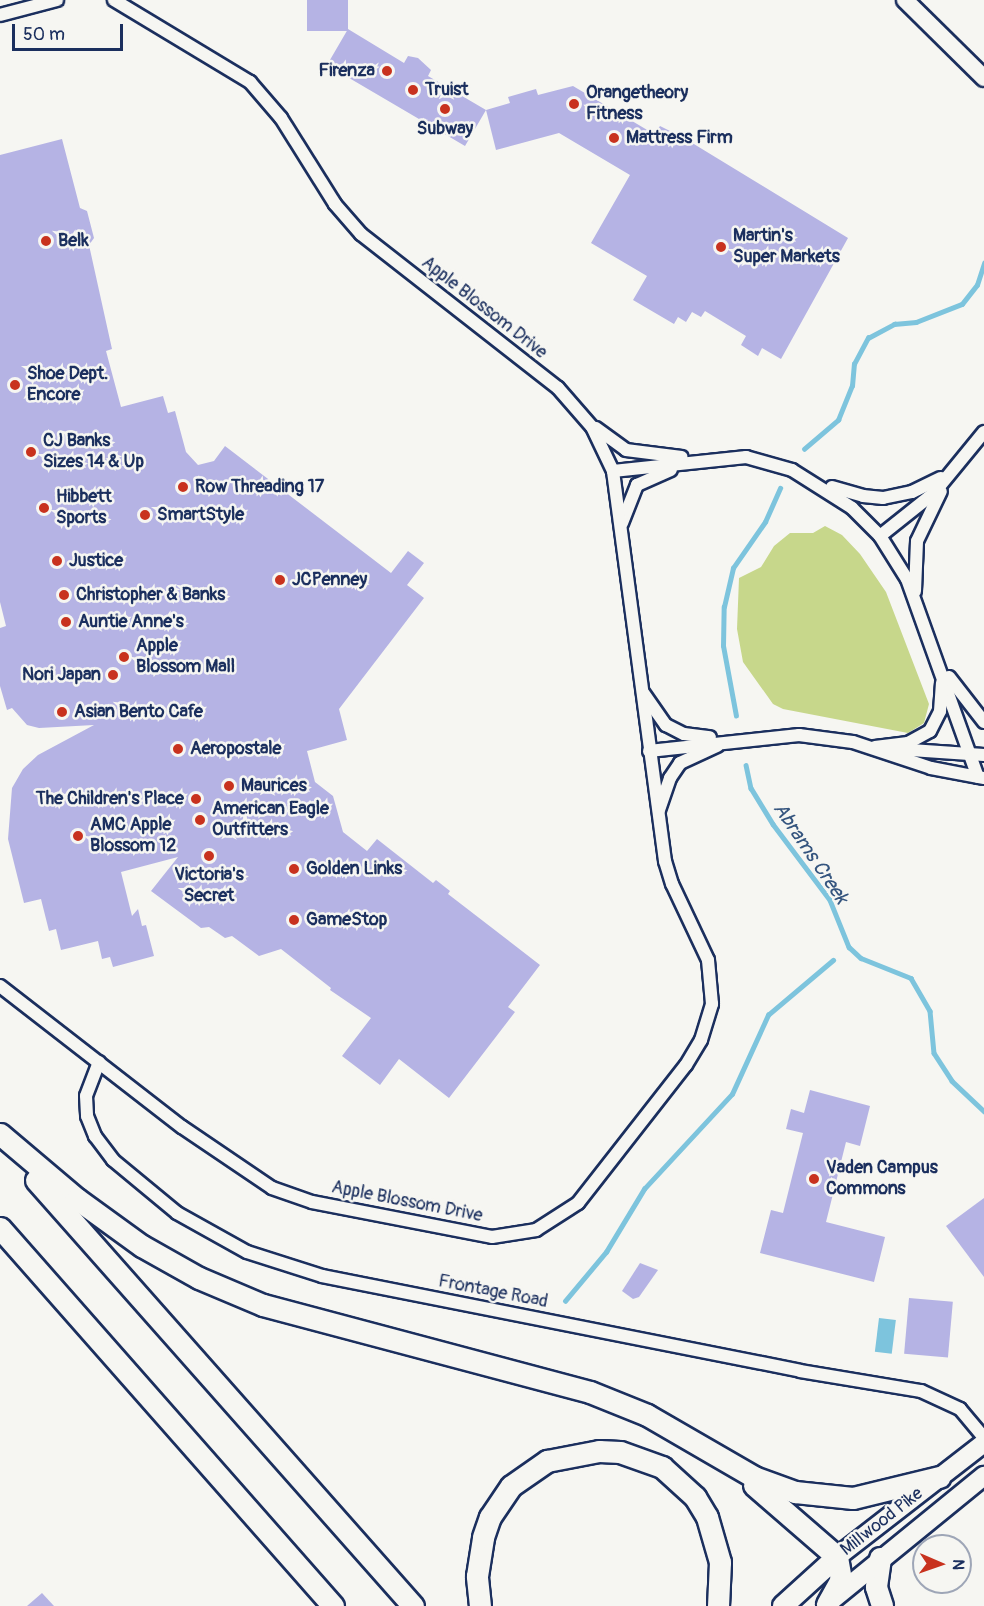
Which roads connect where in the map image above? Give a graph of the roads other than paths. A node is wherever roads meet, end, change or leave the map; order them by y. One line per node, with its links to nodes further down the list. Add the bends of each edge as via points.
1 (57, 0): 4 (street)
2 (114, 0): 6 (street, Apple Blossom Drive, via 250,82 281,118 335,204 361,234 558,388)
3 (904, 0): 5 (main road)
4 (0, 13)
5 (984, 78)
6 (587, 420): 8 (street, via 626,450); 9 (street, Apple Blossom Drive)
7 (984, 432): 10 (street)
8 (713, 459): 9 (street); 11 (street, via 762,460); 12 (street, via 643,480 633,492)
9 (613, 471): 12 (street, Apple Blossom Drive)
10 (952, 472): 11 (street, via 927,487 883,498 863,496); 13 (street, via 919,506); 14 (street, via 917,541)
11 (813, 480): 13 (street, via 852,508)
12 (621, 527): 16 (street, Apple Blossom Drive)
13 (880, 536): 14 (street)
14 (916, 599): 15 (street)
15 (940, 664): 17 (street); 19 (street, via 943,697 937,722 930,731 908,742); 21 (street)
16 (642, 691): 18 (street, via 660,718 674,730); 20 (street, Apple Blossom Drive)
17 (984, 722)
18 (735, 739): 19 (street, via 799,735); 20 (street); 23 (street, via 680,763 670,778)
19 (874, 747): 21 (street); 22 (street, via 931,768)
20 (649, 751): 23 (street, Apple Blossom Drive)
21 (978, 755): 22 (street)
22 (981, 777)
23 (658, 813): 25 (street, Apple Blossom Drive, via 672,884 708,960 713,989 709,1018 696,1050 671,1088 592,1188 566,1214 536,1230 507,1237 472,1236 284,1193 233,1165)
24 (0, 986): 25 (street, Apple Blossom Drive)
25 (99, 1062): 29 (street, Frontage Road, via 86,1096 87,1116 95,1136 113,1160 177,1213 247,1252 322,1276 800,1371 921,1391 955,1405)
26 (0, 1134): 31 (highway, via 134,1241 231,1292 329,1325 590,1392 647,1415)
27 (0, 1142): 38 (highway, via 102,1251)
28 (0, 1228): 37 (highway)
29 (984, 1438)
30 (984, 1443): 33 (main road, Millwood Pike)
31 (718, 1456): 33 (highway, via 772,1485 826,1497 876,1495); 34 (highway)
32 (984, 1476): 35 (main road, Millwood Pike)
33 (939, 1477): 34 (main road, Millwood Pike)
34 (837, 1557): 36 (highway, via 841,1579); 41 (highway, Millwood Pike)
35 (880, 1558): 36 (main road, Millwood Pike); 42 (highway, via 876,1587)
36 (826, 1605)
37 (333, 1606)
38 (413, 1606)
39 (480, 1606): 40 (highway, via 477,1576 483,1537 490,1517 511,1486 547,1461 599,1451 620,1452 662,1467 695,1497 711,1528 720,1562)
40 (718, 1606)
41 (783, 1606)
42 (882, 1606)

